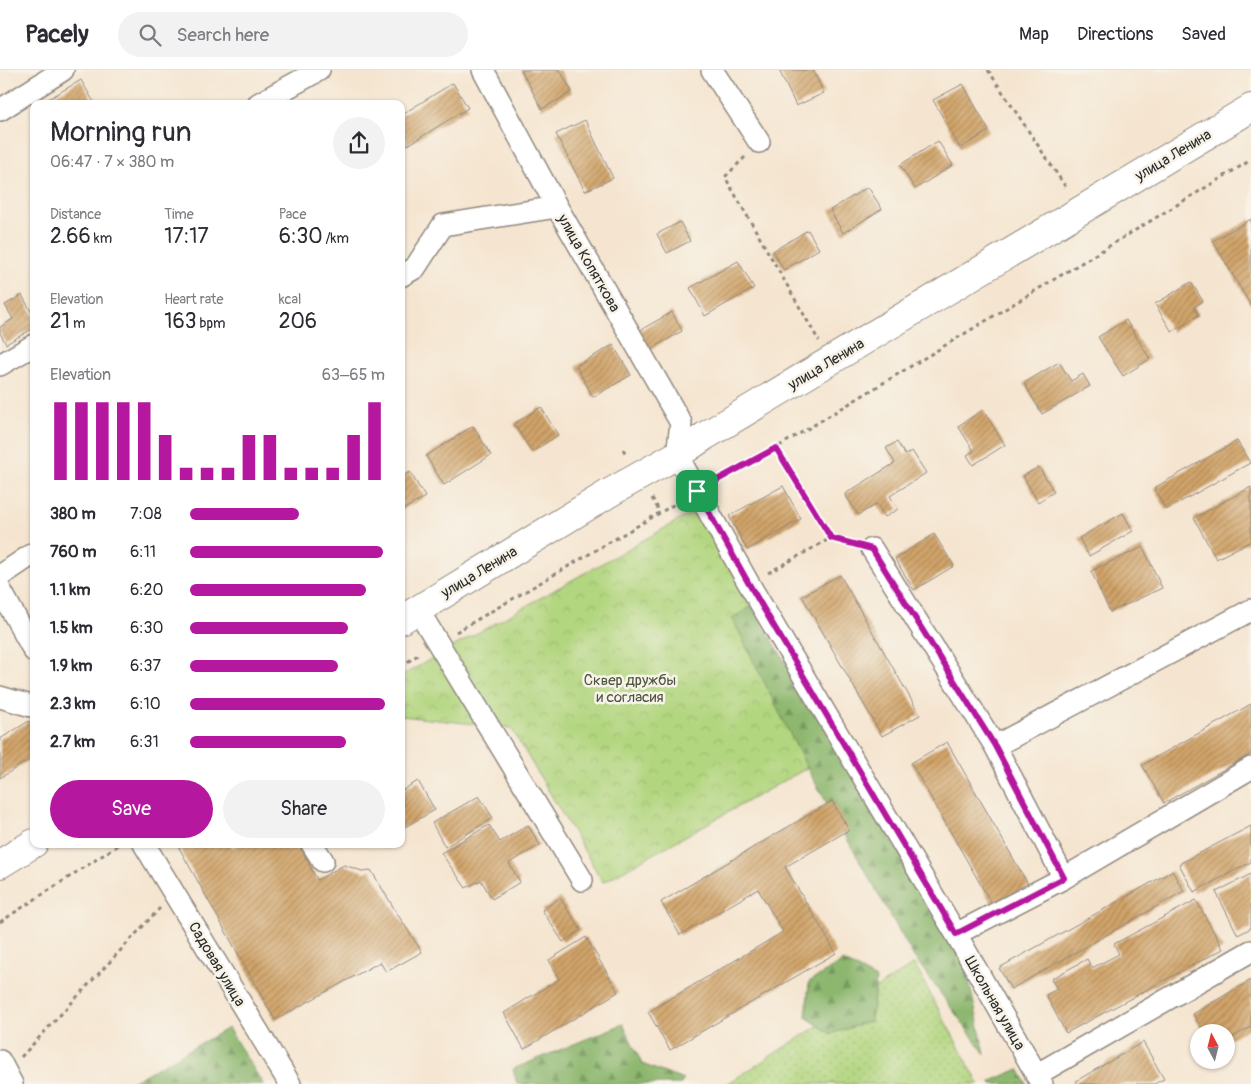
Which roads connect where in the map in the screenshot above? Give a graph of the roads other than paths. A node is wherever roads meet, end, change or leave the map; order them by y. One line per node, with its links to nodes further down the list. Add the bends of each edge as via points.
1 (63, 70): 7 (street)
2 (319, 70): 5 (street)
3 (483, 70): 9 (street)
4 (712, 70): 8 (street)
5 (265, 100)
6 (1251, 108): 13 (main road, улица Ленина)
7 (0, 110)
8 (759, 142)
9 (557, 207): 10 (street, улица Копяткова, via 443,226 415,268); 13 (street, улица Копяткова, via 681,424)
10 (405, 274)
11 (30, 347): 12 (street)
12 (0, 365)
13 (677, 455): 19 (main road, улица Ленина); 30 (street, Школьная улица, via 749,584)
14 (872, 549): 23 (street)
15 (30, 556): 16 (street)
16 (0, 576)
17 (0, 589): 20 (street)
18 (1251, 610): 23 (street)
19 (409, 615): 29 (street, via 437,643)
20 (30, 644)
21 (0, 697): 22 (street)
22 (30, 706)
23 (995, 746): 28 (street)
24 (1251, 768): 28 (street)
25 (30, 845): 27 (main road)
26 (146, 848): 33 (street, Садовая улица)
27 (0, 864)
28 (1064, 878): 30 (street)
29 (582, 880)
30 (956, 934): 32 (street, Школьная улица)
31 (1251, 951): 32 (street)
32 (1039, 1079)
33 (290, 1084)

